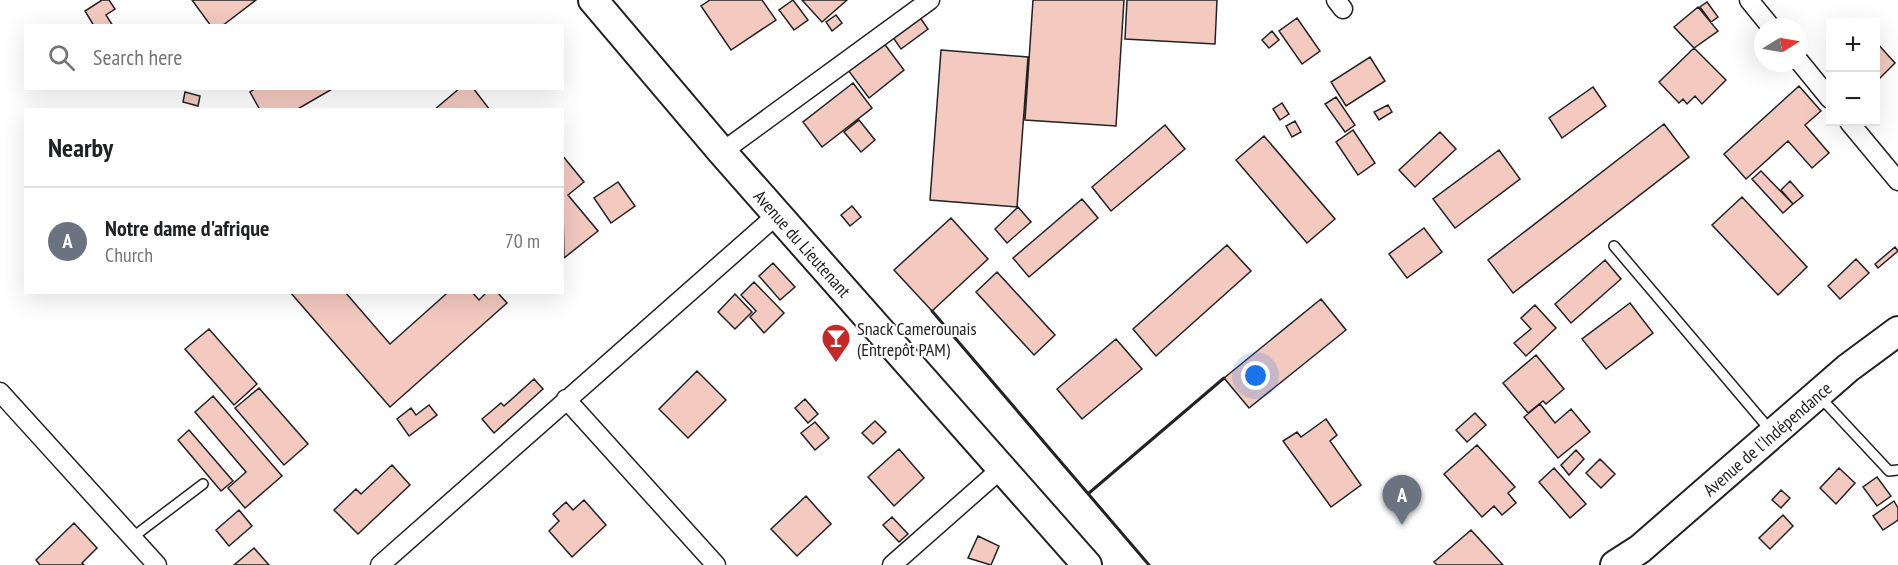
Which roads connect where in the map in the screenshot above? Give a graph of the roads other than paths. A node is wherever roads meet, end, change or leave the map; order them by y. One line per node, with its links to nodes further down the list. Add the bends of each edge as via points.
1 (593, 0): 8 (main road, Avenue du Lieutenant)
2 (930, 0): 8 (street)
3 (1749, 0): 4 (street)
4 (1764, 18)
5 (1808, 72): 6 (street)
6 (1826, 94)
7 (1852, 126): 9 (street)
8 (722, 152): 10 (main road, Avenue du Lieutenant)
9 (1898, 181)
10 (778, 213): 15 (street); 17 (main road, Avenue du Lieutenant)
11 (1614, 246): 16 (lane)
12 (1898, 332): 14 (main road, Avenue de l'Indépendance)
13 (0, 392): 20 (street)
14 (1817, 394): 16 (main road, Avenue de l'Indépendance); 18 (lane, via 1889,471)
15 (566, 399): 23 (street); 24 (street)
16 (1772, 432): 21 (main road, Avenue de l'Indépendance)
17 (1002, 468): 25 (street); 26 (main road, Avenue du Lieutenant)
18 (1898, 470)
19 (202, 484): 20 (lane)
20 (133, 537): 22 (street)
21 (1634, 557): 27 (main road, Avenue de l'Indépendance)
22 (157, 565)
23 (380, 565)
24 (716, 565)
25 (892, 565)
26 (1087, 565)
27 (1615, 565)

